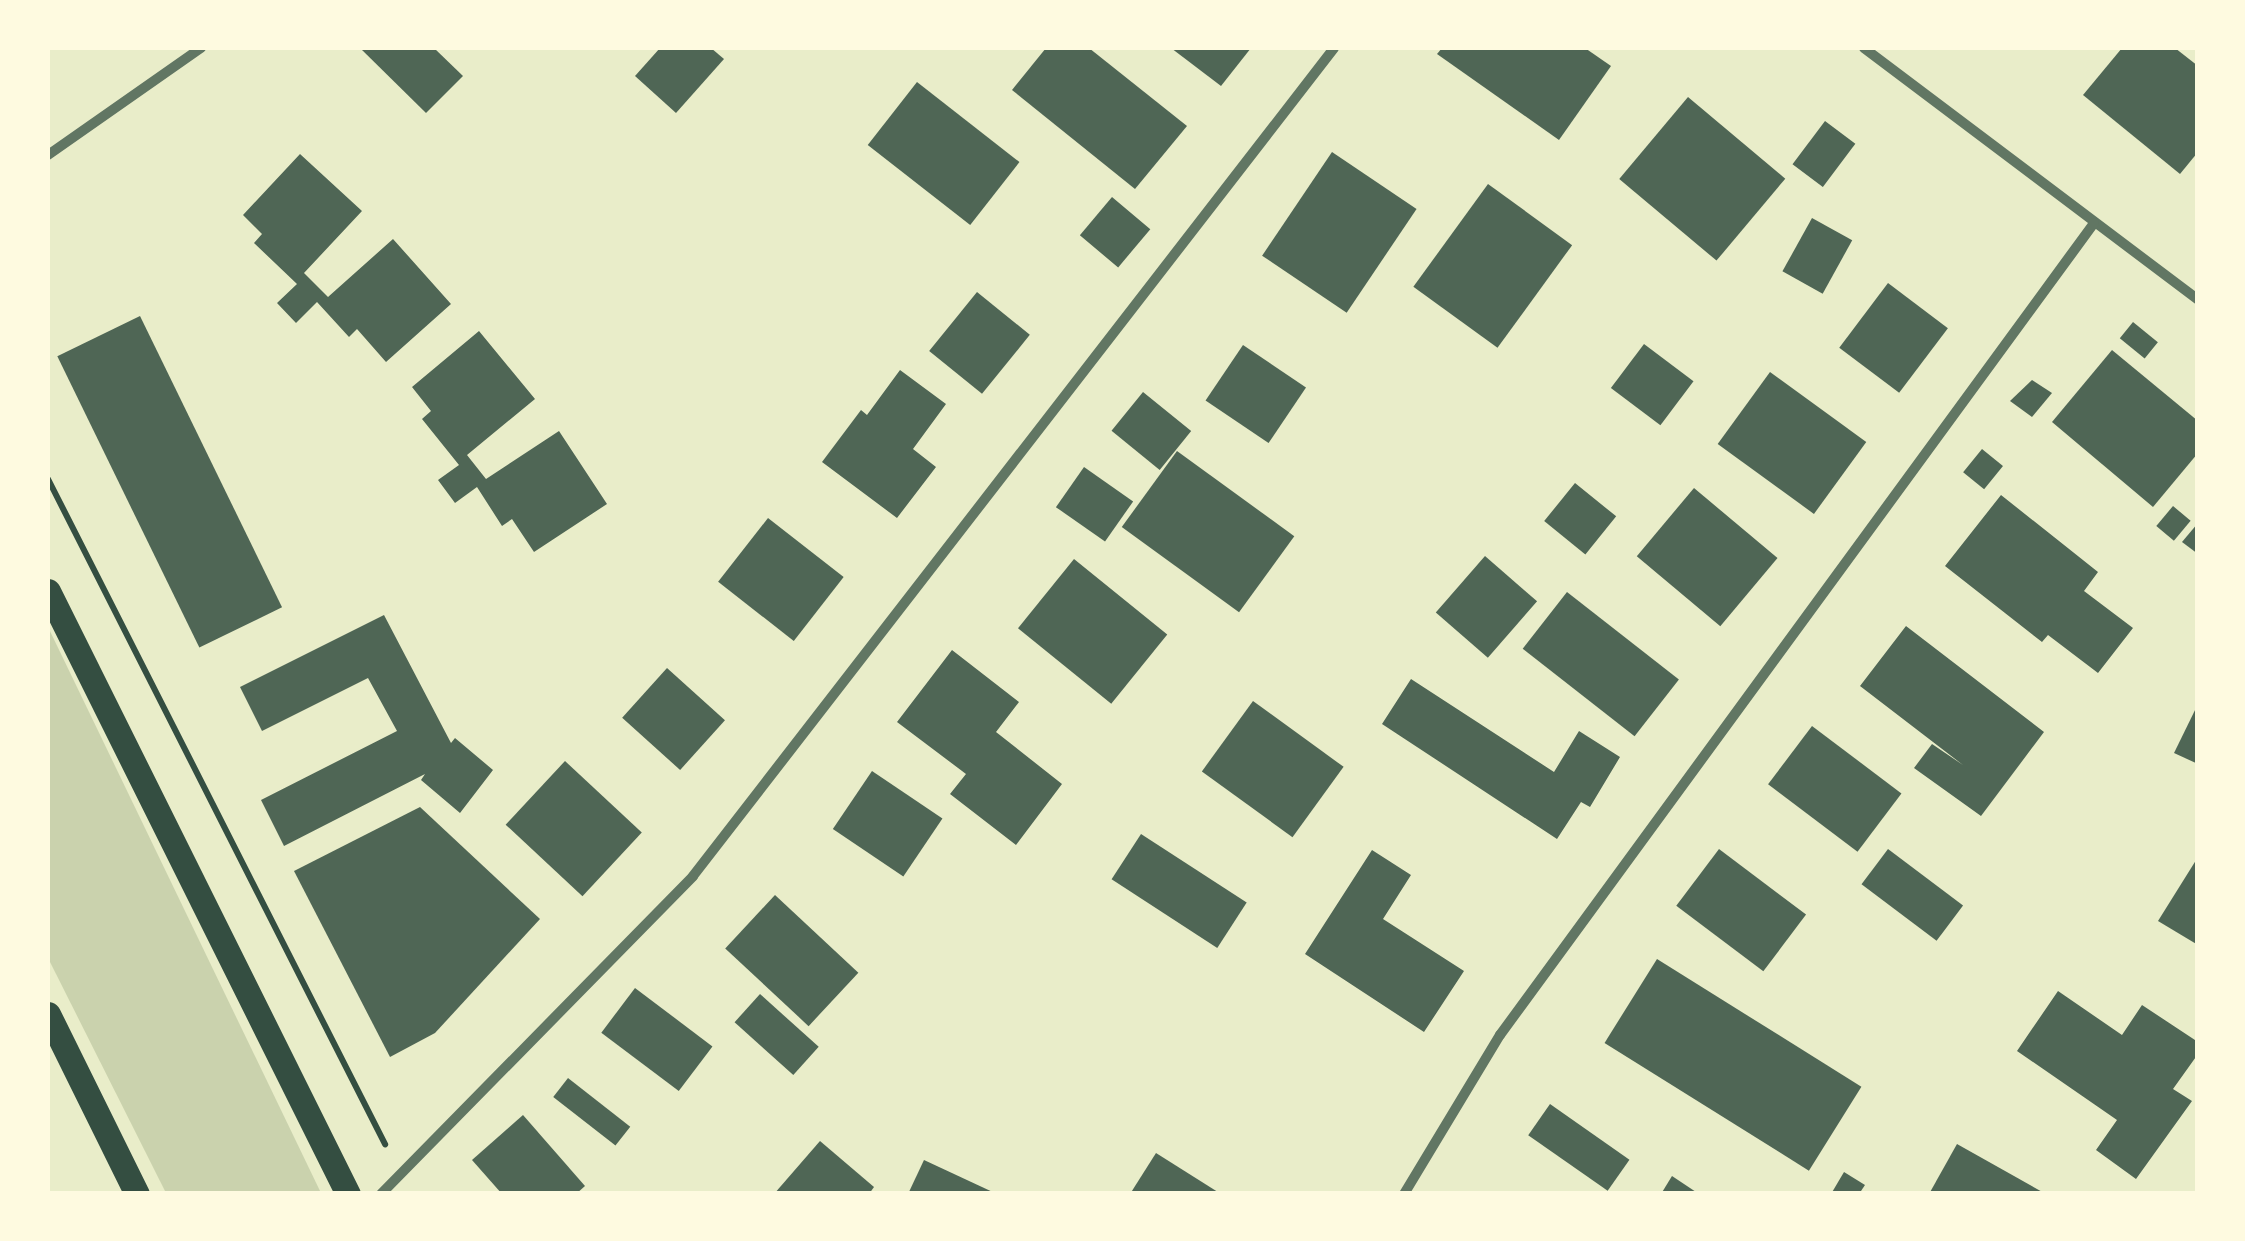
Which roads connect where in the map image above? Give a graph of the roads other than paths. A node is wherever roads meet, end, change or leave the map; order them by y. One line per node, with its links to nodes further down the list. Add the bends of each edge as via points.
1 (201, 48): 4 (street)
2 (1334, 48): 11 (street, via 693,876)
3 (1864, 48): 5 (street)
4 (48, 156)
5 (2094, 223): 6 (street); 12 (street, via 1500,1035)
6 (2198, 300)
7 (48, 591): 10 (main road)
8 (48, 1014): 9 (main road)
9 (136, 1194)
10 (348, 1194)
11 (380, 1194)
12 (1404, 1194)

